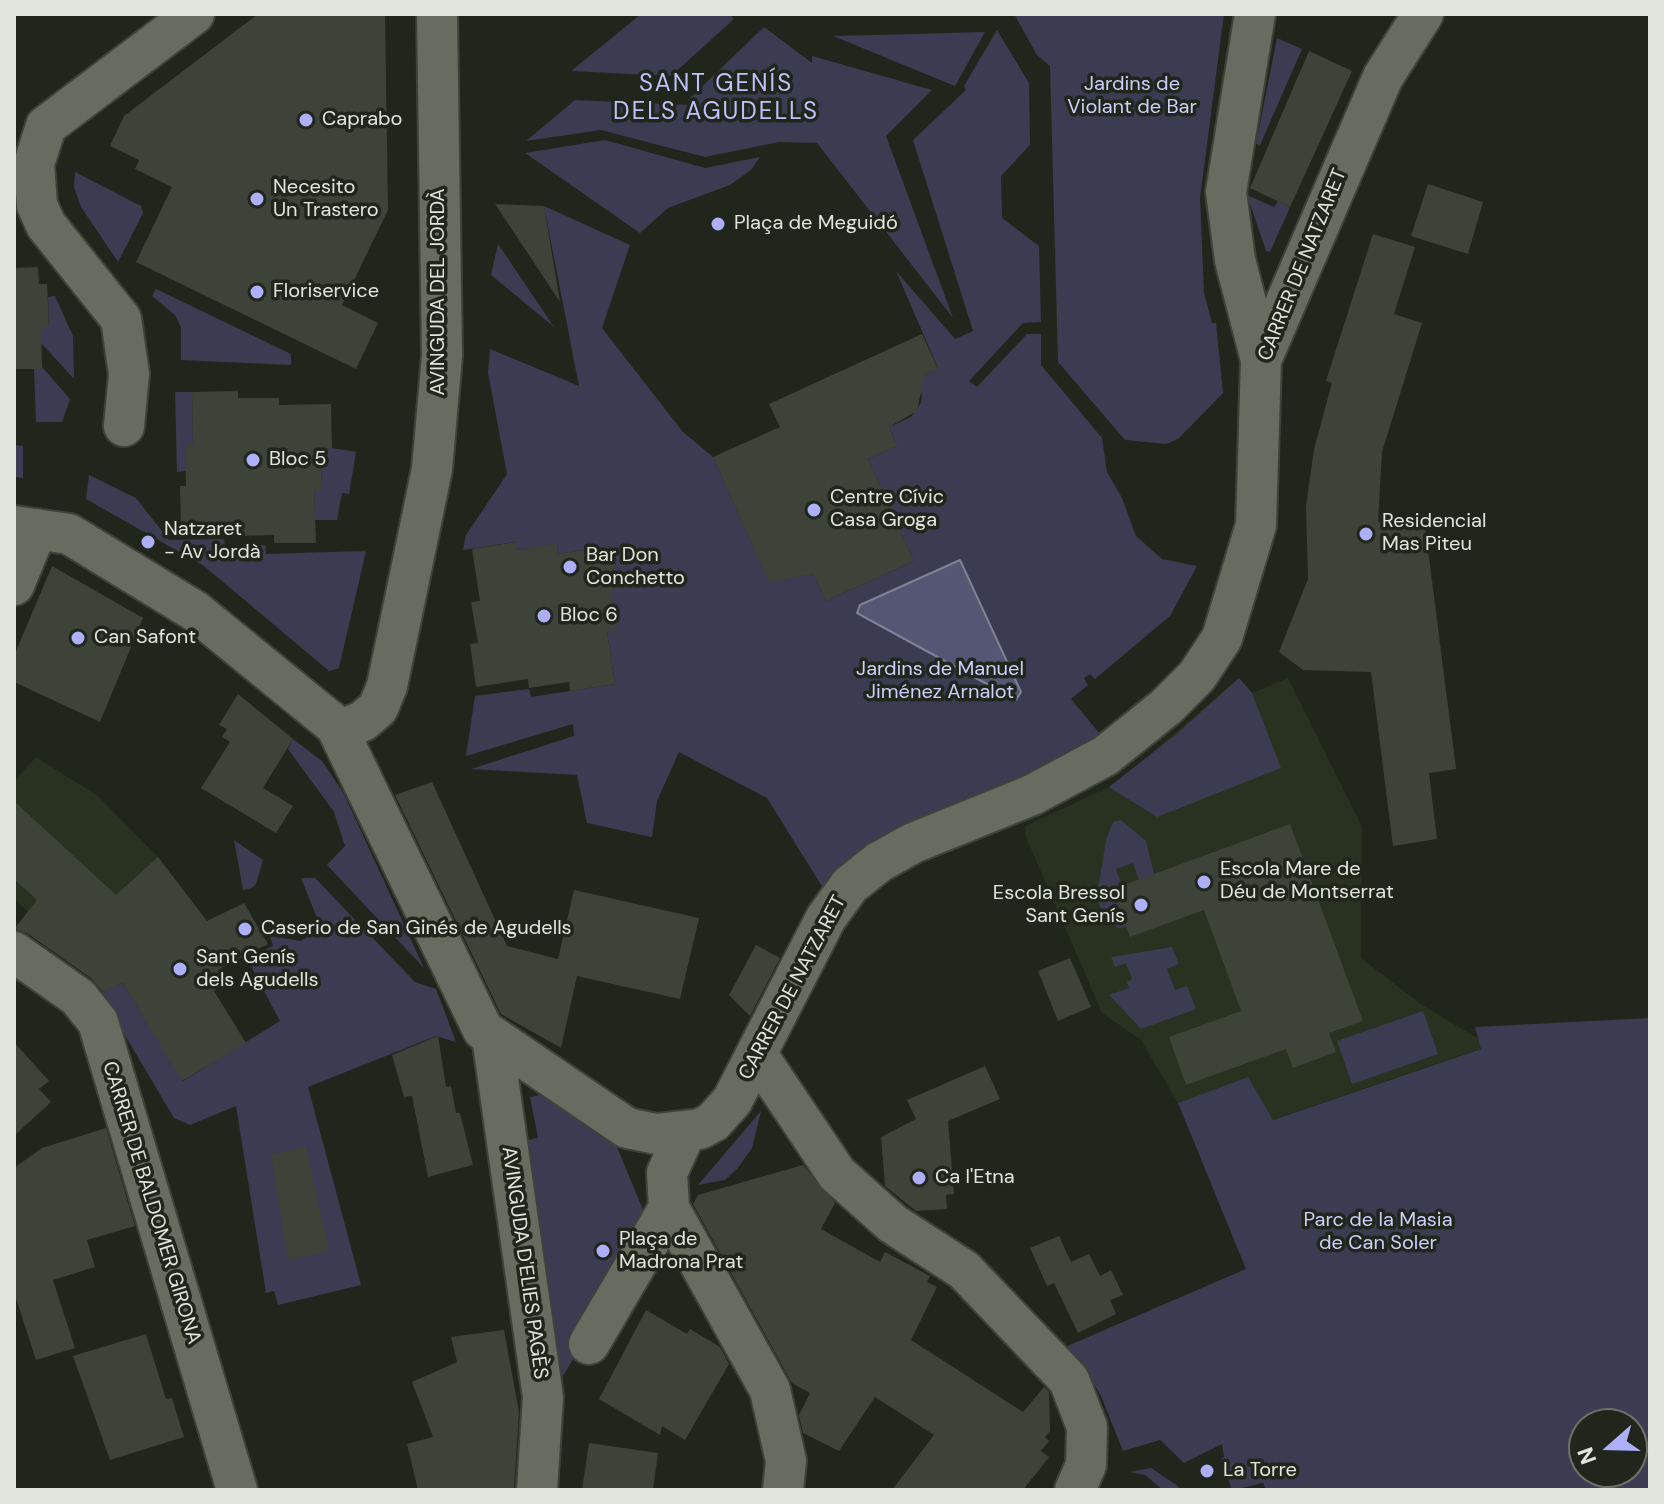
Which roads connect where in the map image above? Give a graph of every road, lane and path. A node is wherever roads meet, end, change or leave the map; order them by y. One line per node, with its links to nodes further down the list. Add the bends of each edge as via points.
1 (194, 14): 5 (street)
2 (437, 14): 12 (street, AVINGUDA DEL JORDÀ, via 442,356 432,469 387,686 378,708 363,721)
3 (1255, 14): 8 (street, via 1226,192 1235,260)
4 (1423, 14): 8 (street, CARRER DE NATZARET, via 1383,77)
5 (30, 134): 7 (street, via 38,145 33,184 37,205)
6 (14, 226): 7 (street)
7 (58, 243): 9 (street, via 121,319 129,374)
8 (1261, 360): 15 (street, CARRER DE NATZARET, via 1256,525 1222,638 1197,676 1105,756 1032,795 913,843 850,885 826,918)
9 (124, 426)
10 (25, 528): 11 (street); 12 (street, CARRER DE NATZARET, via 69,534 195,611)
11 (14, 585)
12 (336, 726): 14 (street, CARRER DE NATZARET, via 476,1021)
13 (14, 952): 19 (street, CARRER DE BALDOMER GIRONA, via 78,997 98,1022)
14 (492, 1036): 16 (street, CARRER DE NATZARET, via 627,1128); 20 (street, AVINGUDA D'ELIES PAGÈS, via 543,1397)
15 (758, 1056): 16 (street, CARRER DE NATZARET, via 724,1112); 22 (street, via 837,1174 893,1224 964,1270 1069,1380 1087,1427 1086,1465)
16 (685, 1133): 17 (street, via 667,1173)
17 (669, 1208): 18 (street); 21 (street, via 770,1390 786,1461)
18 (589, 1344)
19 (237, 1490)
20 (537, 1490)
21 (783, 1490)
22 (1075, 1490)

